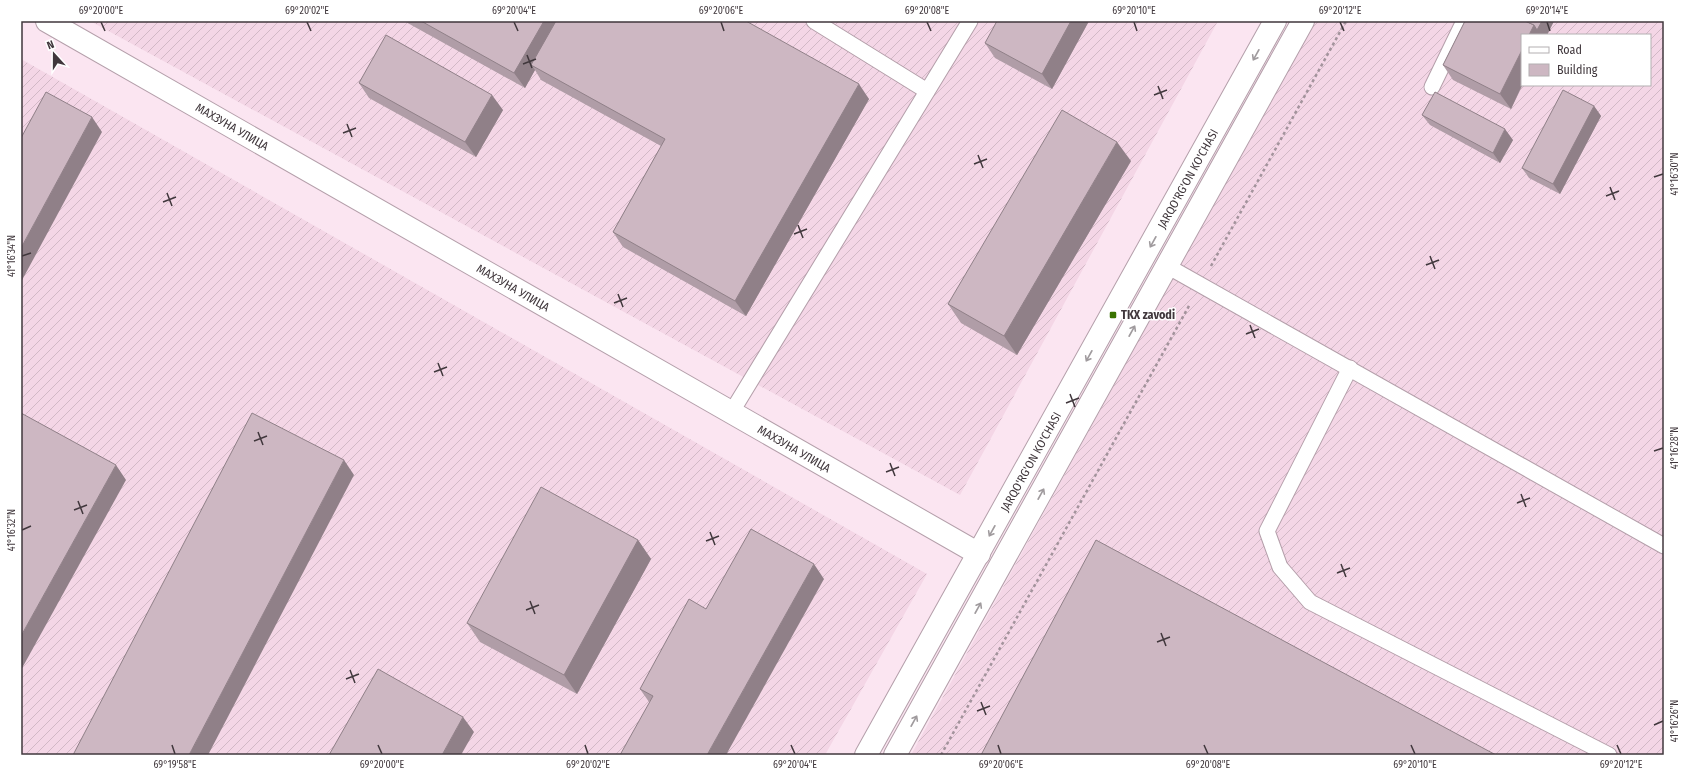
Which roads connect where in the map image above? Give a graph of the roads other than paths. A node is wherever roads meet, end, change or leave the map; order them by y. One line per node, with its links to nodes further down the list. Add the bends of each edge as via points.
1 (47, 21): 11 (main road, МАХЗУНА УЛИЦА)
2 (814, 21): 8 (lane)
3 (970, 21): 8 (lane)
4 (1275, 21): 13 (main road, JARQO'RG'ON KO'CHASI, one-way to 13)
5 (1303, 21): 9 (main road, JARQO'RG'ON KO'CHASI)
6 (1464, 21): 7 (lane)
7 (1432, 87)
8 (928, 92): 11 (lane)
9 (1168, 266): 10 (lane); 14 (main road, JARQO'RG'ON KO'CHASI, one-way to 9)
10 (1350, 368): 12 (lane); 17 (lane, via 1267,531 1280,567 1310,602)
11 (731, 413): 13 (main road, МАХЗУНА УЛИЦА)
12 (1664, 546)
13 (979, 554): 14 (main road, МАХЗУНА УЛИЦА); 15 (main road, JARQO'RG'ON KO'CHASI)
14 (1001, 567): 16 (main road, JARQO'RG'ON KO'CHASI, one-way to 14)
15 (866, 755)
16 (895, 755)
17 (1609, 755)

